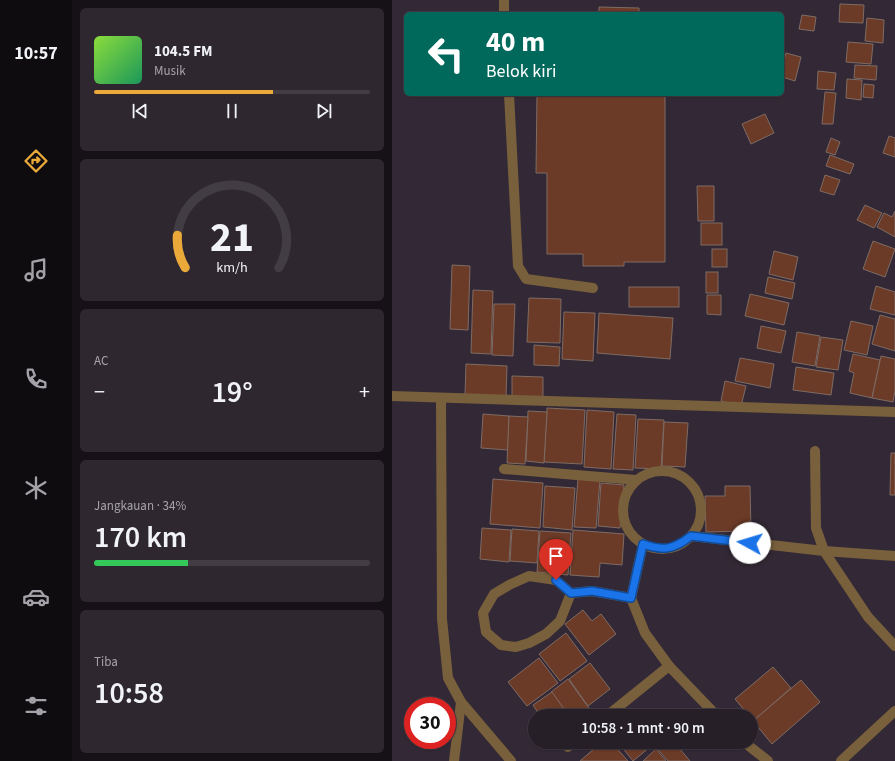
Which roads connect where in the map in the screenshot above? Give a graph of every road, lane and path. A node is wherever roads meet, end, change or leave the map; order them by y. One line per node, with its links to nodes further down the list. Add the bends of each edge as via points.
1 (504, 0): 2 (street)
2 (504, 12)
3 (509, 96): 4 (street, via 518,266 526,279)
4 (593, 288)
5 (392, 396): 6 (street)
6 (441, 398): 7 (street); 19 (street, via 442,619 448,678)
7 (895, 412)
8 (815, 451): 13 (street, via 816,528)
9 (504, 469): 10 (street)
10 (636, 480): 11 (street, via 647,473 660,470 673,472 685,478 694,488 701,513 698,526); 12 (street, via 626,495 623,514 626,526)
11 (691, 536): 12 (street, via 668,549); 13 (street)
12 (643, 544): 16 (street)
13 (824, 551): 14 (street); 17 (street, via 868,617)
14 (895, 556)
15 (571, 593): 15 (street, via 556,580 528,576 494,594 483,613 486,632 500,646 516,647 529,643 546,634 560,621); 16 (street, via 592,591)
16 (631, 598): 18 (street, via 644,633)
17 (895, 646)
18 (670, 666): 20 (street); 21 (street)
19 (461, 702): 24 (street); 25 (street)
20 (616, 709)
21 (710, 709)
22 (895, 710): 27 (street)
23 (753, 749): 26 (street)
24 (454, 761)
25 (511, 761)
26 (768, 761)
27 (841, 761)

